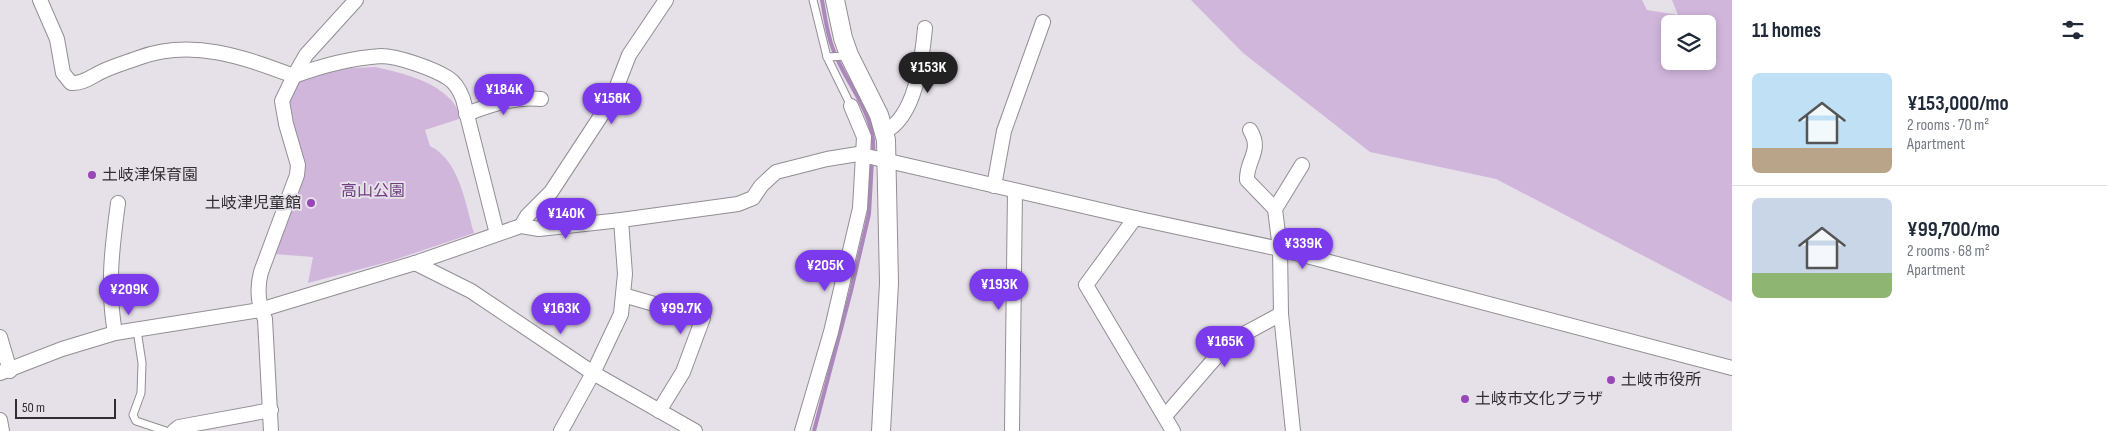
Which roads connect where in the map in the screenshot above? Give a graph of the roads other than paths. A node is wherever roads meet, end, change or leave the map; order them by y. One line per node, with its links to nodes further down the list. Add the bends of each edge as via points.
1 (40, 0): 10 (street, via 57,39 63,73 71,82 87,80 141,57 178,48 208,49)
2 (356, 0): 10 (street, via 312,48)
3 (666, 0): 24 (street, via 629,55 612,99 551,192)
4 (813, 0): 9 (lane)
5 (835, 0): 8 (street)
6 (1043, 22): 18 (street, via 1004,130)
7 (924, 28): 15 (street, via 918,78 908,104 891,129)
8 (849, 56): 9 (lane); 15 (street, via 879,115)
9 (828, 58): 12 (lane)
10 (294, 76): 13 (street, via 319,67 392,57 448,78 459,89); 29 (street, via 282,101 298,165 297,175 261,272 258,283)
11 (541, 99): 13 (street, via 508,100)
12 (851, 106): 16 (street)
13 (466, 114): 25 (street)
14 (1250, 130): 21 (street, via 1256,149 1246,171 1246,180)
15 (884, 132): 16 (street)
16 (874, 157): 18 (street); 23 (street, via 858,154 827,158 776,172 752,198 738,204); 47 (street, via 831,332); 48 (street, via 889,283)
17 (1302, 165): 21 (street)
18 (994, 186): 19 (street)
19 (1015, 191): 22 (street); 49 (street)
20 (118, 203): 32 (street, via 110,255 110,305)
21 (1275, 208): 26 (street)
22 (1135, 218): 26 (street); 39 (street, via 1086,285)
23 (621, 220): 24 (street, via 539,229); 28 (street, via 625,274)
24 (521, 226): 25 (street)
25 (497, 234): 27 (street)
26 (1280, 249): 30 (street); 34 (street)
27 (415, 263): 29 (street); 36 (street, via 471,291)
28 (623, 295): 36 (street, via 621,314); 38 (street, via 703,318 683,372)
29 (260, 310): 31 (street); 37 (street, via 265,319)
30 (1282, 314): 39 (street, via 1229,342); 51 (street)
31 (137, 330): 32 (street); 42 (lane, via 142,363 141,393 133,415 136,421)
32 (114, 333): 35 (street)
33 (0, 337): 35 (street)
34 (1732, 368)
35 (5, 372)
36 (593, 373): 38 (street); 45 (street)
37 (271, 410): 43 (street, via 179,427); 44 (street)
38 (659, 411): 46 (street)
39 (1165, 416): 50 (street)
40 (0, 420): 41 (street)
41 (2, 431)
42 (166, 431)
43 (174, 431)
44 (271, 431)
45 (561, 431)
46 (695, 431)
47 (802, 431)
48 (881, 431)
49 (1012, 431)
50 (1173, 431)
51 (1293, 431)

